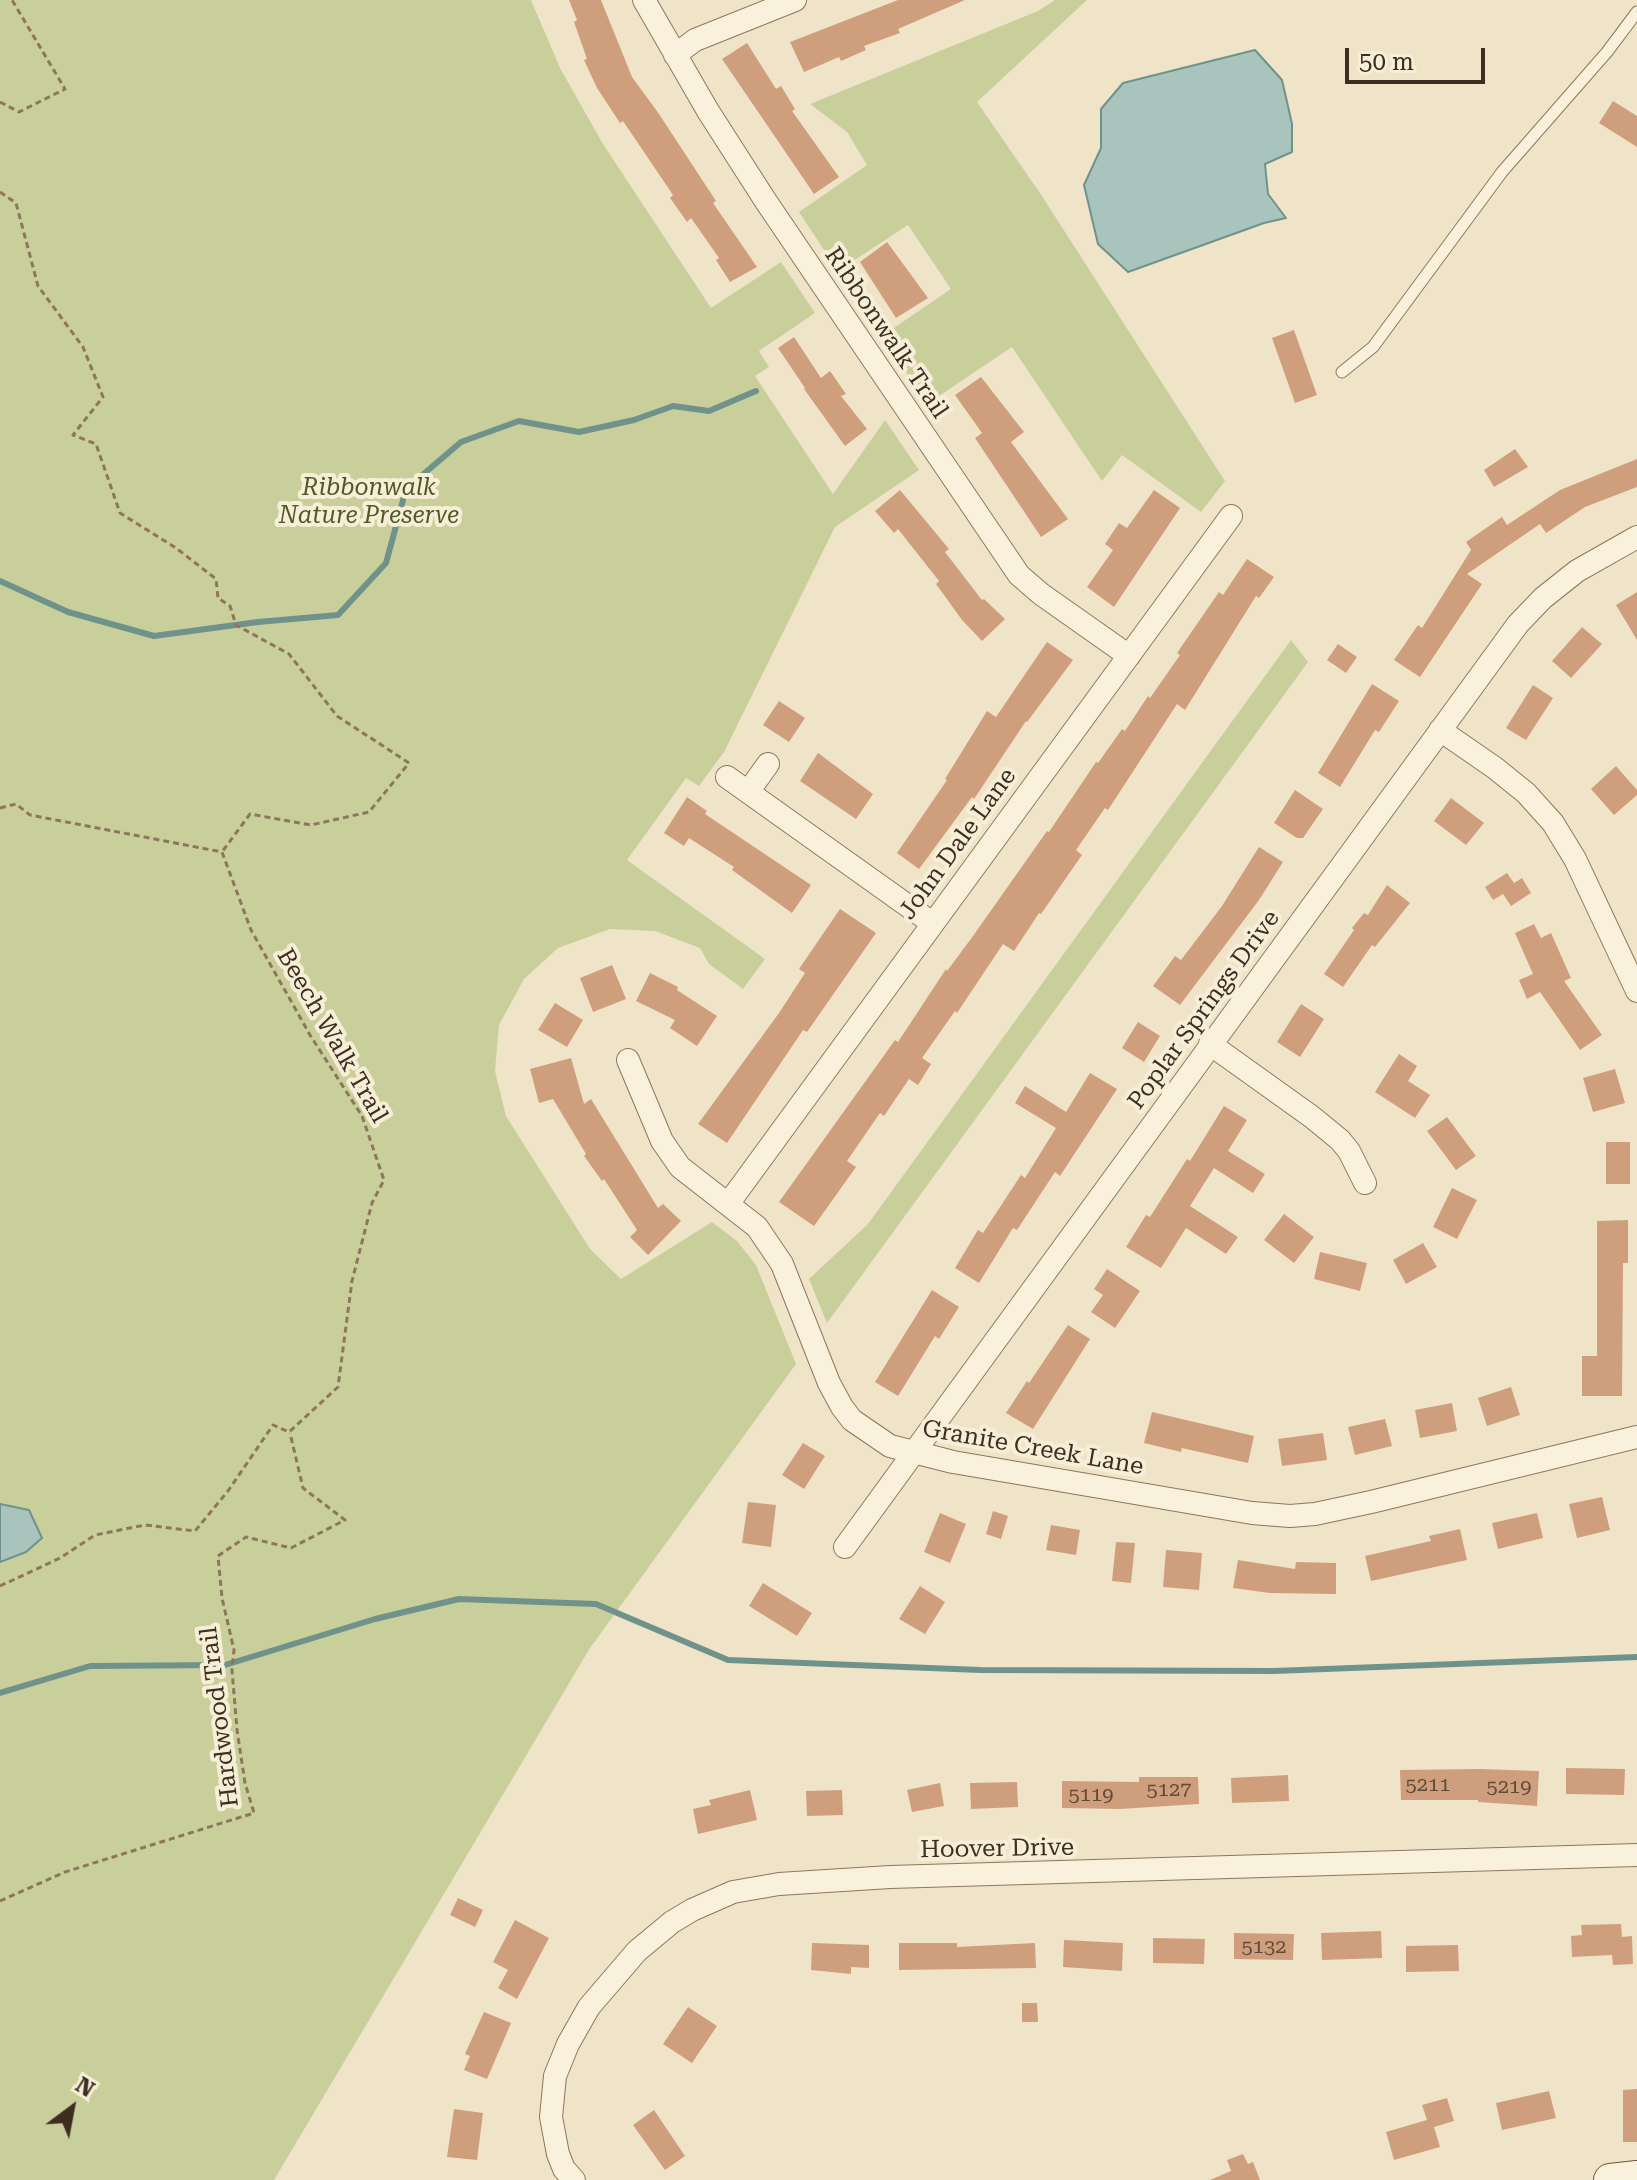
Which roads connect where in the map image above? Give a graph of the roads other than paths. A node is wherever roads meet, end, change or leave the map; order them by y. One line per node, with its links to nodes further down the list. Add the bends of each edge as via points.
1 (644, 0): 4 (street, Ribbonwalk Trail)
2 (795, 0): 4 (street, via 695,40)
3 (1637, 12): 5 (lane, via 1502,172 1373,347)
4 (675, 55): 8 (street, Ribbonwalk Trail, via 765,200 1019,575)
5 (1342, 372)
6 (1231, 516): 8 (street, John Dale Lane)
7 (1637, 537): 9 (street, Poplar Springs Drive, via 1577,571 1543,598)
8 (1129, 656): 13 (street, John Dale Lane)
9 (1440, 730): 14 (street, via 1526,793 1553,823); 15 (street, Poplar Springs Drive)
10 (768, 764): 12 (street)
11 (727, 777): 12 (street)
12 (748, 792): 13 (street)
13 (932, 923): 18 (street, John Dale Lane)
14 (1637, 991)
15 (1210, 1044): 17 (street, via 1340,1140); 20 (street, Poplar Springs Drive)
16 (628, 1060): 18 (street, Granite Creek Lane, via 662,1141 680,1167)
17 (1365, 1183)
18 (728, 1204): 20 (street, Granite Creek Lane, via 757,1227 782,1264 842,1407 872,1436)
19 (1637, 1437): 20 (street, Granite Creek Lane, via 1371,1502 1290,1516)
20 (913, 1454): 21 (street, Poplar Springs Drive)
21 (845, 1547)
22 (1637, 1855): 24 (street, Hoover Drive, via 890,1877 733,1892 672,1922 637,1951 589,2007 568,2044 555,2076 551,2117 558,2154)
23 (1637, 2177): 25 (main road)
24 (574, 2180)
25 (1610, 2180)

